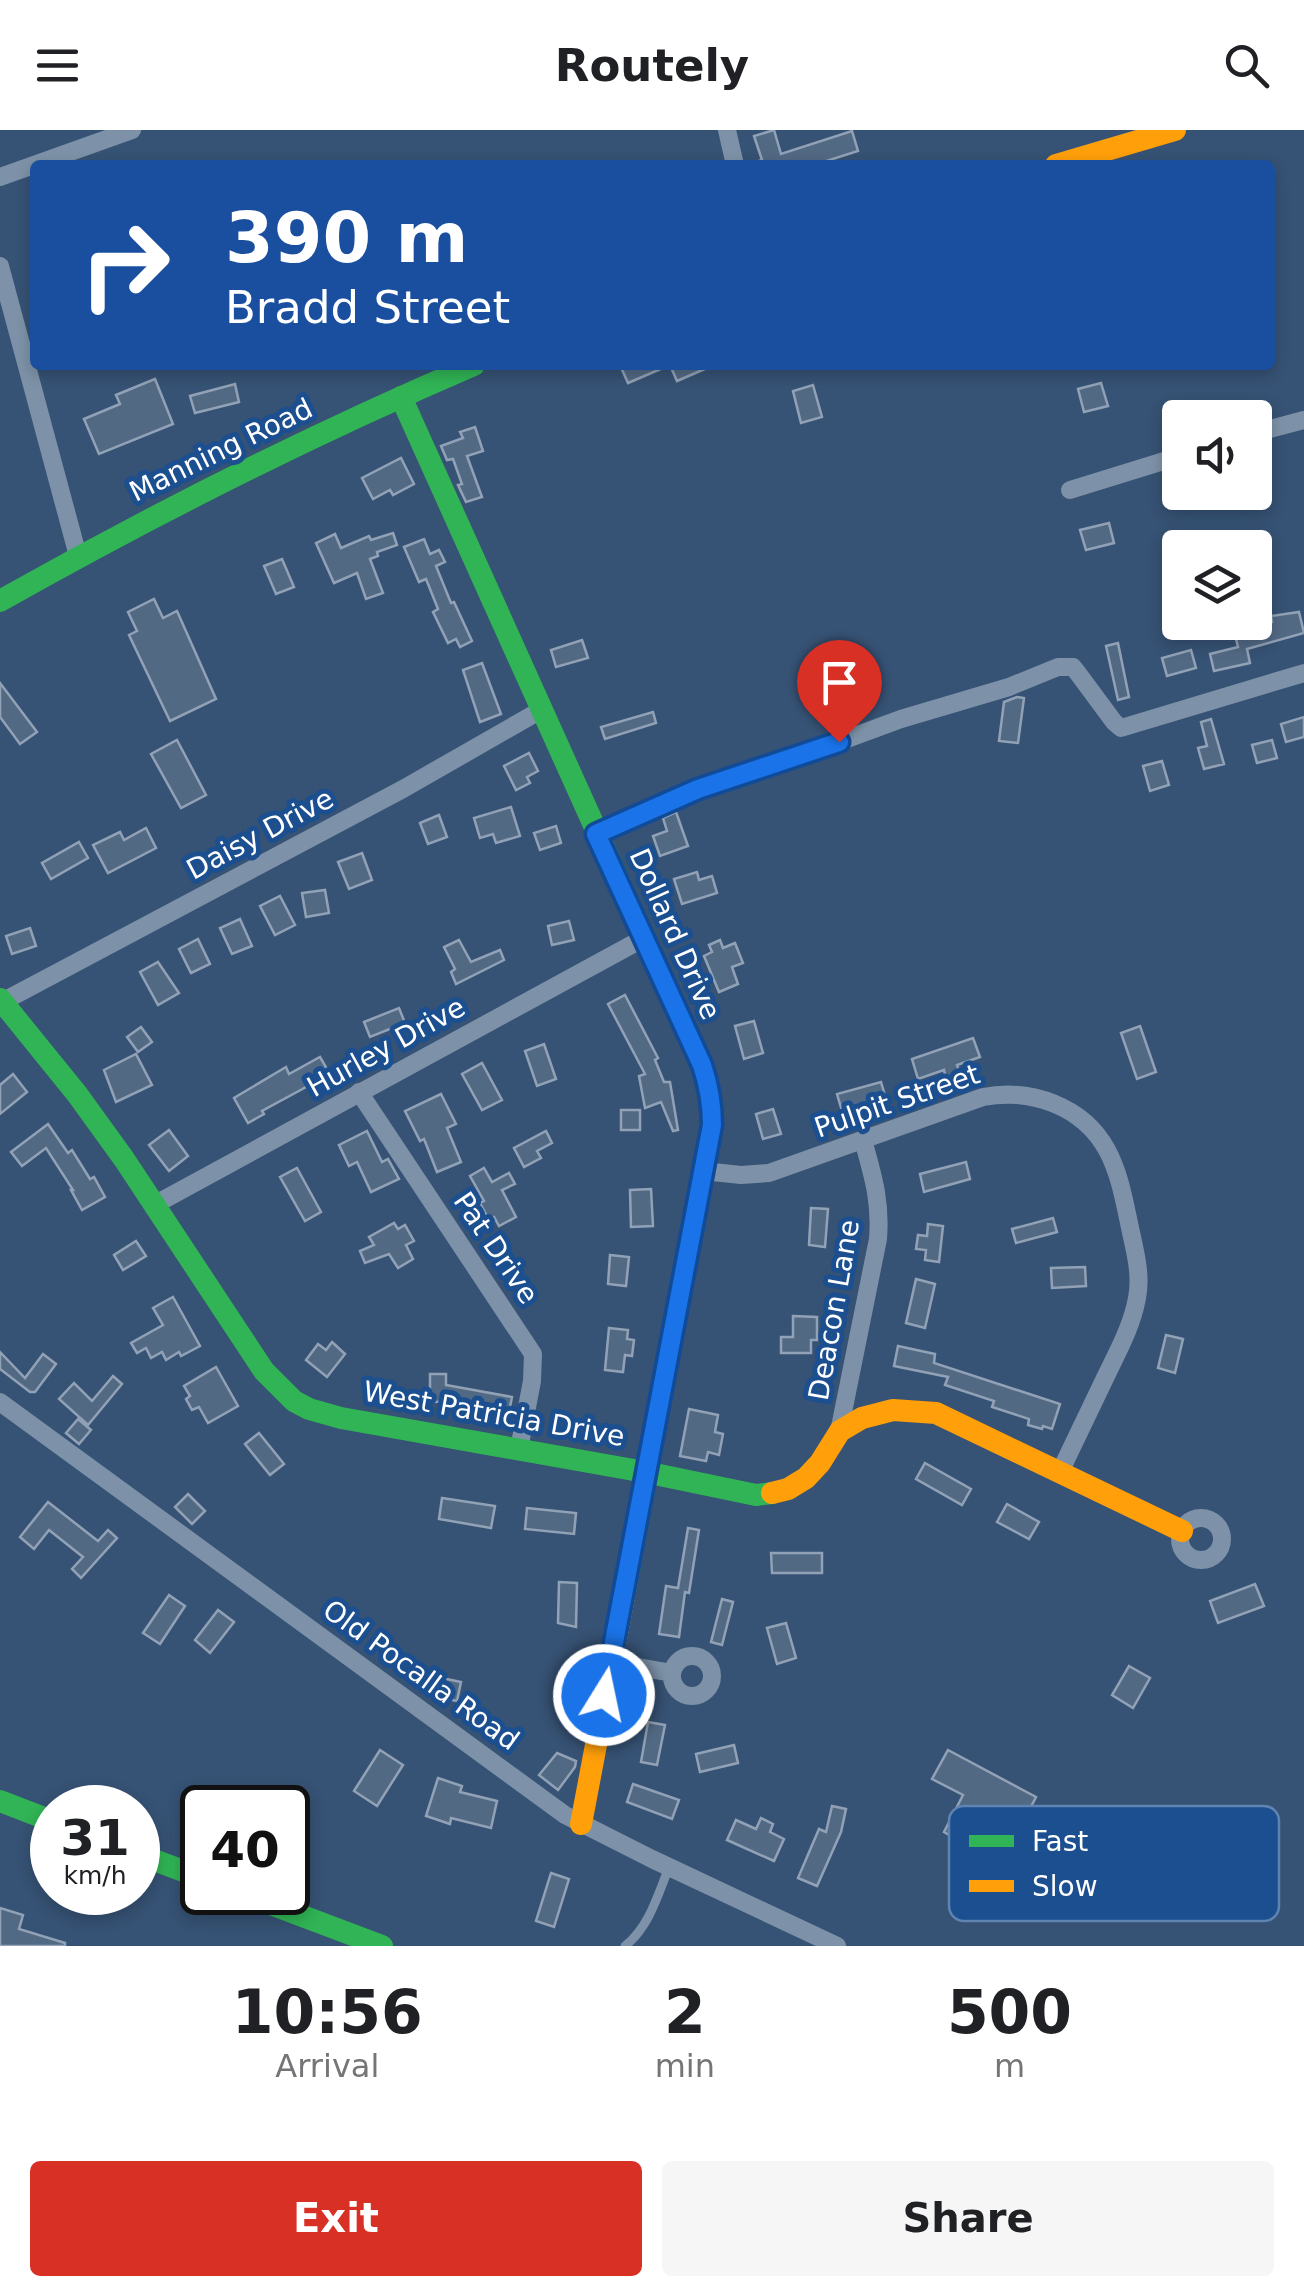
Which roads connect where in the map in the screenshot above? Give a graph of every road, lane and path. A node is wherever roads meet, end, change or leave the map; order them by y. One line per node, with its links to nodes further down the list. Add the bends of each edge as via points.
1 (132, 130): 4 (street)
2 (727, 130): 5 (street)
3 (1175, 130): 6 (street)
4 (48, 160)
5 (734, 160)
6 (1073, 160)
7 (30, 166): 8 (street)
8 (0, 177)
9 (0, 266): 16 (street)
10 (463, 370): 11 (street, Manning Road)
11 (401, 397): 16 (street, Manning Road); 19 (street, Dollard Drive)
12 (1304, 420): 13 (street)
13 (1272, 428)
14 (1162, 462): 15 (street)
15 (1070, 490)
16 (78, 556): 17 (street, Manning Road)
17 (0, 601)
18 (1304, 673): 20 (street, via 1121,728 1078,672 1058,667 698,789)
19 (541, 710): 20 (street, Dollard Drive); 22 (street, Daisy Drive)
20 (596, 834): 21 (street, Dollard Drive)
21 (644, 938): 23 (street, Hurley Drive); 25 (street, Dollard Drive, via 708,1084 712,1125)
22 (1, 1000): 26 (street, West Patricia Drive)
23 (359, 1092): 26 (street, Hurley Drive); 29 (street, Pat Drive, via 534,1354)
24 (863, 1140): 25 (street, Pulpit Street, via 770,1172); 28 (street, Deacon Lane, via 878,1194 878,1239); 31 (street, Pulpit Street, via 984,1097 1013,1094 1069,1110 1108,1150 1126,1206 1138,1293)
25 (703, 1171): 30 (street, Dollard Drive)
26 (154, 1205): 29 (street, West Patricia Drive, via 264,1371 294,1401 341,1418)
27 (0, 1402): 37 (street, Old Pocalla Road)
28 (839, 1432): 30 (street, West Patricia Drive, via 804,1481 774,1494); 31 (street, via 876,1412 909,1408 936,1413)
29 (519, 1448): 30 (street, West Patricia Drive)
30 (645, 1472): 33 (street, Dollard Drive)
31 (1060, 1472): 32 (street)
32 (1182, 1530)
33 (610, 1662): 34 (street); 37 (street, Dollard Drive)
34 (672, 1673)
35 (0, 1802): 36 (street)
36 (30, 1814)
37 (581, 1824): 38 (street, Old Pocalla Road)
38 (669, 1868): 41 (lane, via 646,1923); 42 (street, Old Pocalla Road)
39 (300, 1915): 40 (street)
40 (382, 1946)
41 (625, 1946)
42 (836, 1946)

